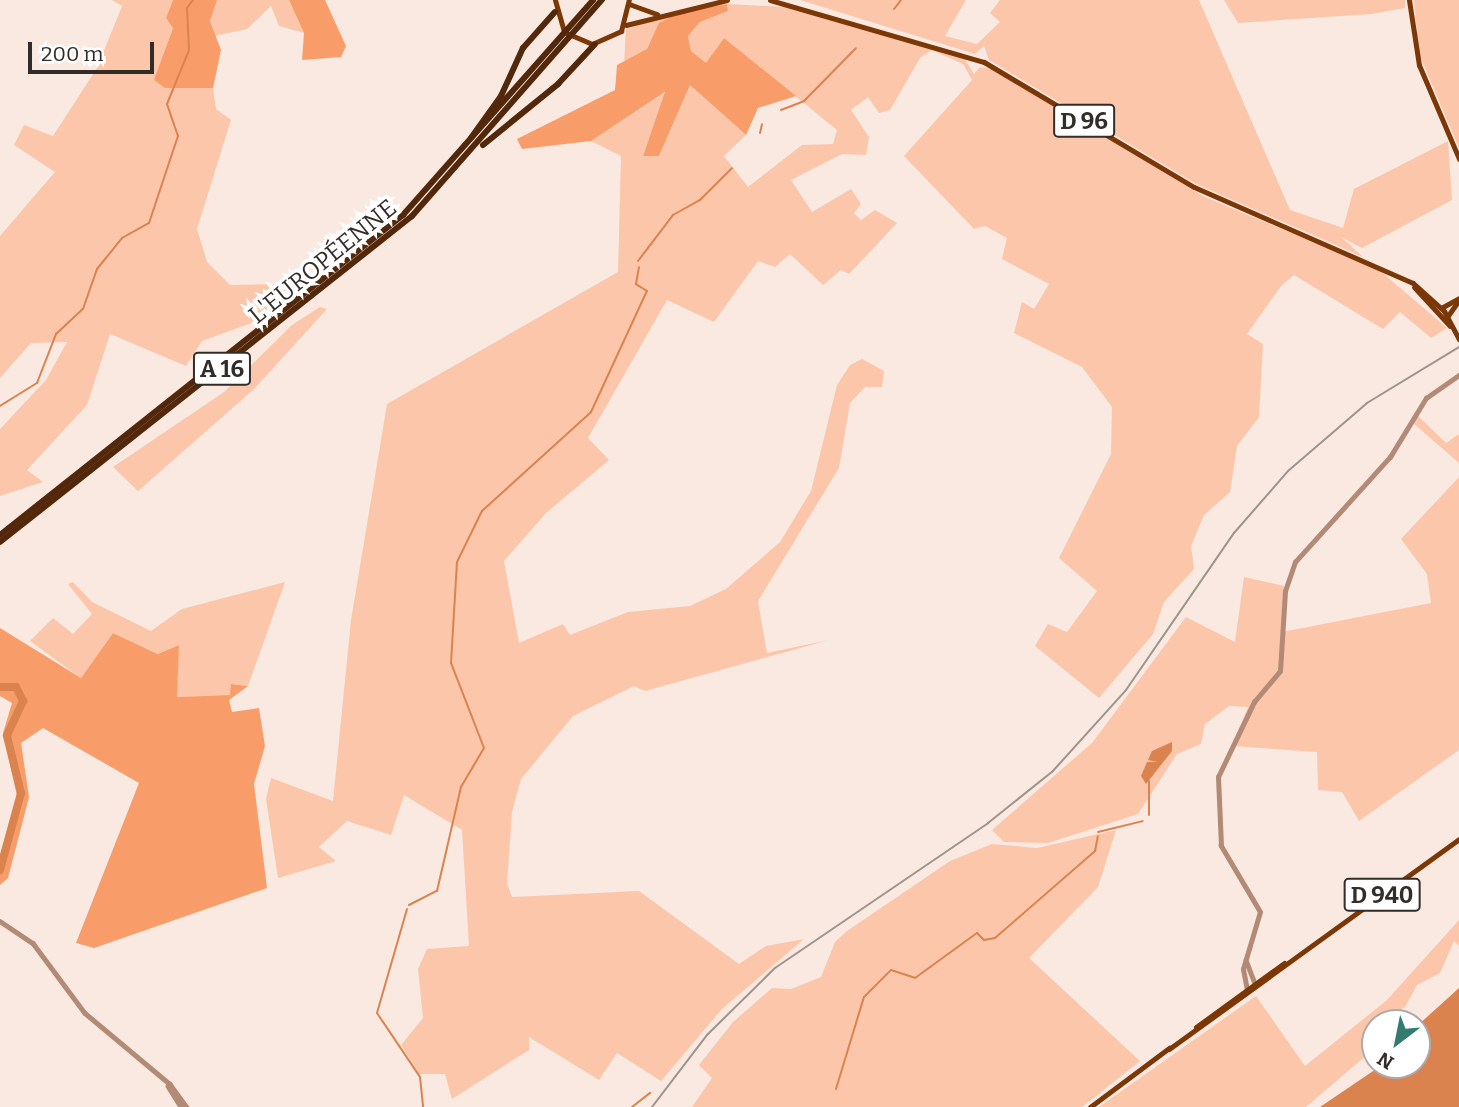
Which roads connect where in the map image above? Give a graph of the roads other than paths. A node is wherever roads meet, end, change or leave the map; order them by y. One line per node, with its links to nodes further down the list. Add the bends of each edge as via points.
1 (555, 0): 8 (main road)
2 (593, 0): 10 (highway, L'EUROPÉENNE / A 16)
3 (602, 0): 10 (highway, L'EUROPÉENNE / A 16)
4 (727, 0): 9 (main road)
5 (771, 0): 18 (main road, D 96, via 973,57 1191,185 1422,288)
6 (1409, 0): 15 (main road, via 1419,65)
7 (629, 2): 9 (main road, via 644,13); 11 (main road)
8 (555, 12): 12 (main road, via 569,37); 14 (highway, via 523,48)
9 (667, 12): 11 (main road)
10 (579, 22): 13 (highway, L'EUROPÉENNE / A 16)
11 (623, 27): 12 (main road)
12 (594, 44): 16 (highway)
13 (555, 50): 14 (highway, L'EUROPÉENNE / A 16); 16 (highway, L'EUROPÉENNE / A 16)
14 (464, 152): 22 (highway, L'EUROPÉENNE / A 16, via 386,230)
15 (1459, 159)
16 (438, 190): 23 (highway, L'EUROPÉENNE / A 16, via 377,245)
17 (1459, 299): 18 (main road); 19 (main road)
18 (1439, 309): 19 (main road, D 96)
19 (1446, 317): 20 (main road, D 96)
20 (1459, 339)
21 (1459, 374): 26 (street, via 1426,398 1390,457 1307,545 1288,577 1280,671 1254,702 1216,788 1221,846 1259,912)
22 (0, 535)
23 (0, 542)
24 (1459, 839): 27 (main road, D 940)
25 (0, 921): 29 (street, via 27,938 85,1013 156,1072)
26 (1246, 957): 27 (street); 28 (street)
27 (1256, 986): 28 (main road, D 940)
28 (1248, 991): 30 (main road, D 940)
29 (184, 1107)
30 (1090, 1107)

